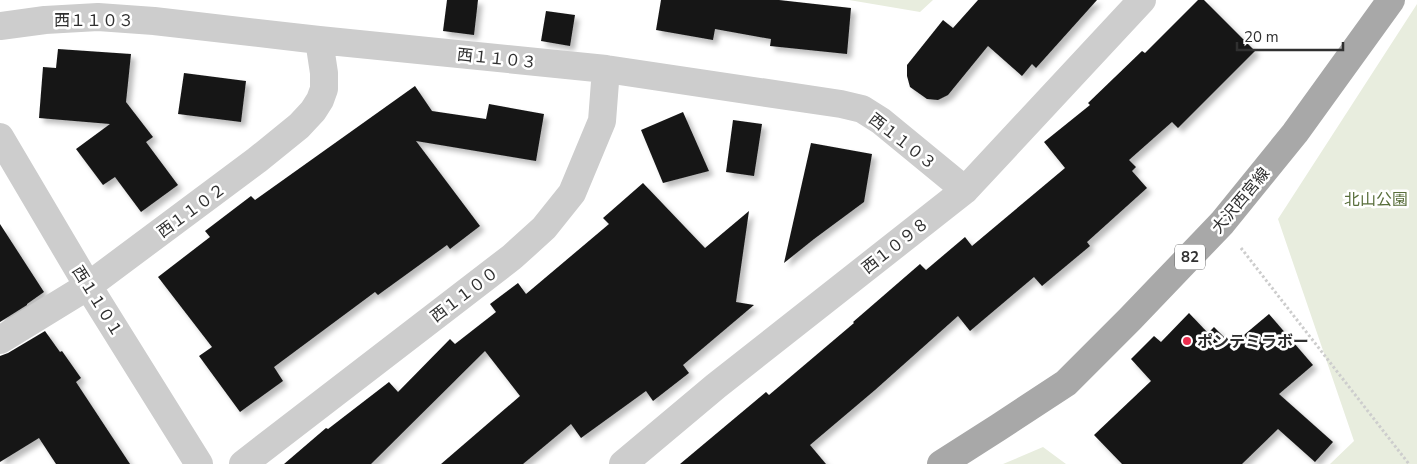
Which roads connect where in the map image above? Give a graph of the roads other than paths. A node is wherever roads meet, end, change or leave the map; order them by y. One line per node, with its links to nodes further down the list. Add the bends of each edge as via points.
1 (1142, 0): 7 (street, 西１０９８)
2 (1391, 0): 13 (main road, 大沢西宮線 / 82, via 1295,133 1222,223 1066,383)
3 (0, 26): 4 (street, 西１１０３, via 98,17)
4 (319, 40): 5 (street, 西１１０３); 8 (street, 西１１０２, via 324,89 313,111 299,126)
5 (606, 69): 7 (street, 西１１０３, via 862,109); 11 (street, 西１１００, via 602,121 572,193 544,228 512,257)
6 (0, 137): 8 (street, 西１１０１)
7 (965, 190): 12 (street, 西１０９８, via 716,386)
8 (88, 286): 9 (street, 西１１０２); 10 (street, 西１１０１)
9 (0, 340)
10 (199, 464)
11 (243, 464)
12 (623, 464)
13 (940, 464)

